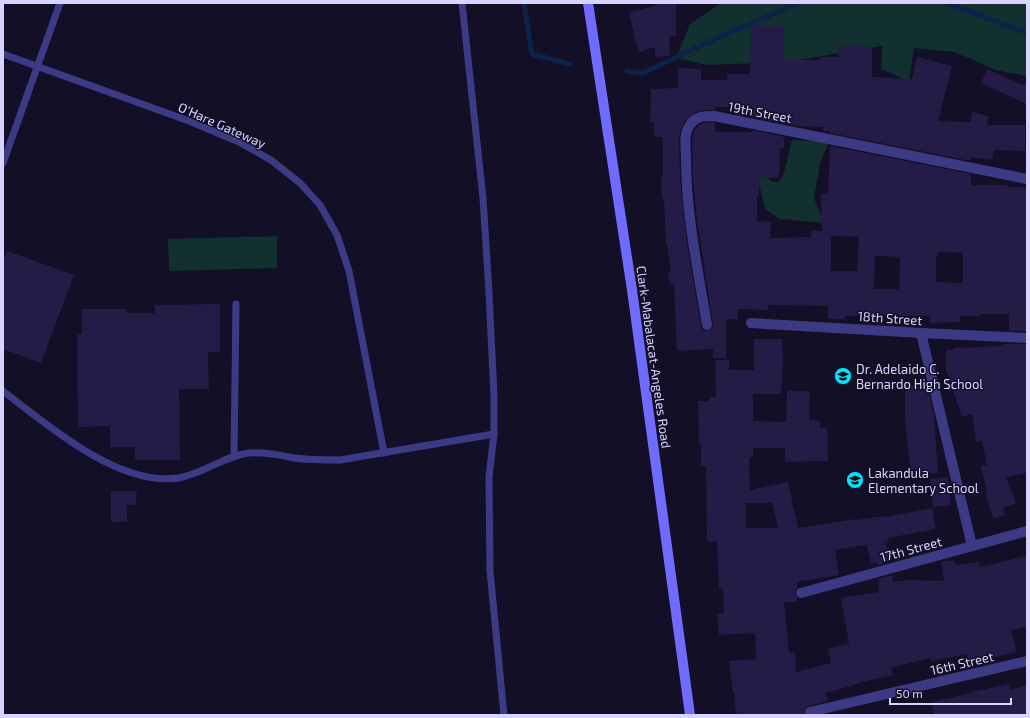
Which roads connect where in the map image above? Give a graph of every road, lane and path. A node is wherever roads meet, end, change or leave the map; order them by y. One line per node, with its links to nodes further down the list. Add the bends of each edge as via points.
1 (60, 3): 5 (lane)
2 (462, 3): 14 (lane, via 483,198)
3 (588, 3): 23 (main road, Clark-Mabalacat-Angeles Road, via 632,290)
4 (3, 54): 5 (lane, O'Hare Gateway)
5 (38, 68): 6 (lane); 15 (lane, O'Hare Gateway, via 189,121 238,142 271,160 300,183 320,205 338,235 349,271)
6 (3, 163)
7 (1027, 179): 10 (street, 19th Street, via 714,116 698,117 690,124 685,135 686,184)
8 (236, 304): 16 (lane)
9 (751, 322): 11 (street, 18th Street)
10 (707, 325)
11 (921, 333): 12 (street, 18th Street); 18 (street)
12 (1027, 338)
13 (3, 391): 16 (lane, via 58,433 103,460 139,476 164,480 180,478)
14 (494, 434): 15 (lane); 22 (lane, via 489,477 490,571)
15 (384, 453): 16 (lane, via 340,460 250,453)
16 (234, 456)
17 (1027, 531): 18 (street, 17th Street)
18 (972, 546): 19 (street, 17th Street)
19 (801, 593)
20 (1027, 661): 21 (street, 16th Street)
21 (810, 712)
22 (504, 715)
23 (690, 715)

